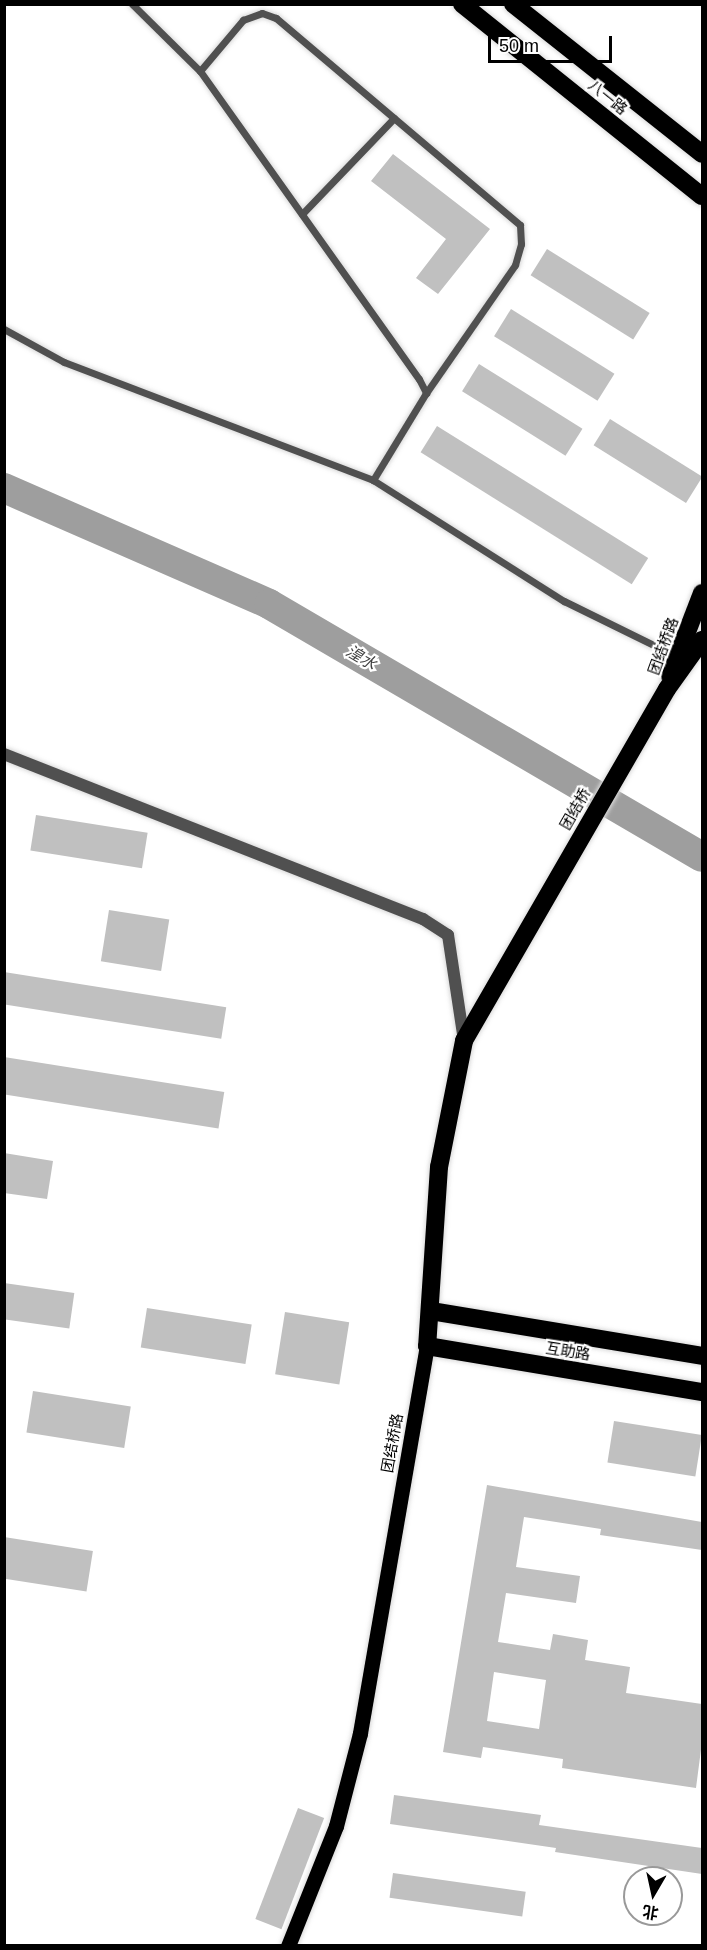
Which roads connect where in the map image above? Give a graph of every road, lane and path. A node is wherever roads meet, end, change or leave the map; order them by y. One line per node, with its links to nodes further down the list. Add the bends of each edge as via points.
1 (132, 4): 4 (lane)
2 (513, 4): 6 (highway, 八一路)
3 (468, 6): 7 (highway, 八一路)
4 (200, 70): 5 (lane, via 243,20 254,14 269,15); 8 (lane)
5 (394, 118): 8 (lane); 10 (lane, via 520,225 521,244 514,265)
6 (702, 154)
7 (702, 196)
8 (302, 214): 10 (lane)
9 (4, 328): 11 (lane, via 64,362)
10 (426, 393): 11 (lane)
11 (373, 480): 14 (lane, via 564,601)
12 (702, 593): 14 (highway, 团结桥路)
13 (702, 640): 15 (highway, 团结桥路)
14 (676, 656): 15 (highway, 团结桥路)
15 (667, 689): 17 (highway, 团结桥)
16 (4, 754): 18 (street, via 423,919 448,935)
17 (515, 947): 18 (highway, 团结桥路)
18 (464, 1041): 19 (highway, 团结桥路, via 439,1167)
19 (431, 1311): 20 (highway, 团结桥路); 21 (highway, 互助路)
20 (427, 1346): 22 (highway, 互助路); 23 (main road, 团结桥路, via 360,1733 336,1826)
21 (702, 1356)
22 (702, 1392)
23 (288, 1946)

